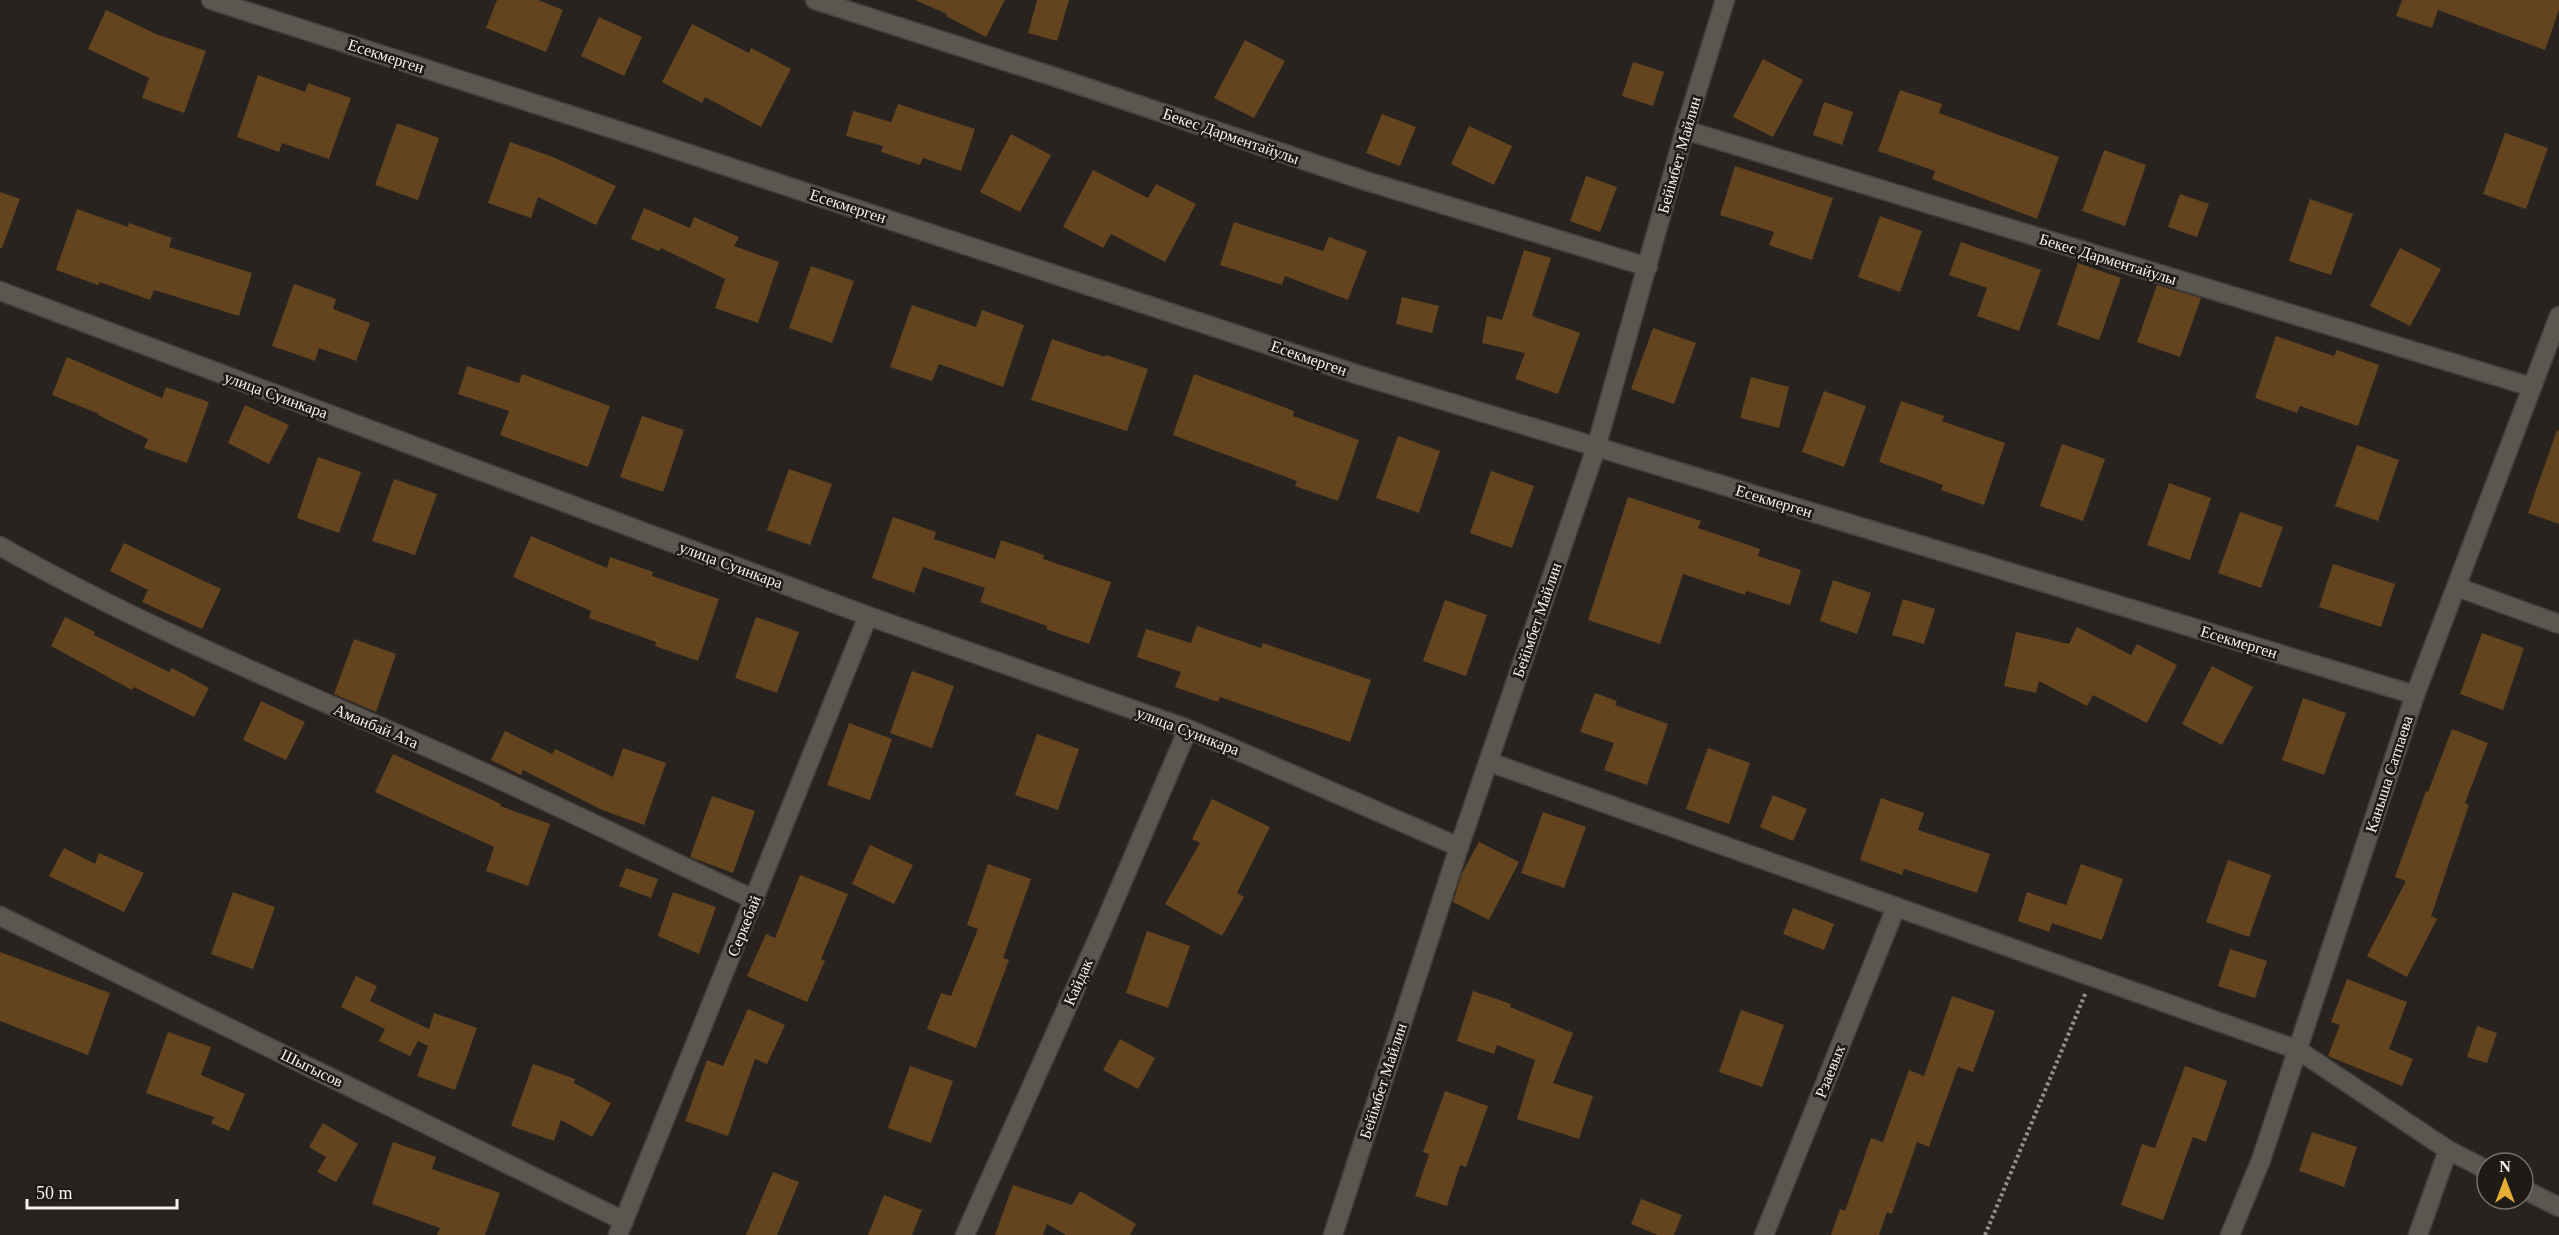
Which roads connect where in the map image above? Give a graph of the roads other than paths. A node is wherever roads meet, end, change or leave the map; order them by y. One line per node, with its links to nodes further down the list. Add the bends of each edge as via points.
1 (211, 0): 9 (street, Eсекмерген, via 1359,375)
2 (815, 0): 5 (street, Бекес Дарментайулы, via 1363,180)
3 (1725, 0): 4 (street, Бейімбет Майлин)
4 (1685, 130): 5 (street, Бейімбет Майлин); 8 (street, Бекес Дарментайулы)
5 (1648, 267): 9 (street, Бейімбет Майлин)
6 (0, 291): 12 (street, улица Суинкара)
7 (2559, 316): 8 (street, Каныша Сатпаева)
8 (2532, 387): 11 (street, Каныша Сатпаева)
9 (1596, 448): 14 (street, Eсекмерген); 16 (street, Бейімбет Майлин)
10 (0, 546): 18 (street, Аманбай Ата, via 83,592)
11 (2457, 587): 13 (street); 14 (street, Каныша Сатпаева)
12 (868, 616): 15 (street, улица Суинкара); 18 (street, Серкебай)
13 (2559, 624)
14 (2415, 695): 21 (street, Каныша Сатпаева)
15 (1188, 729): 17 (street, улица Суинкара); 27 (street, Кайдак)
16 (1489, 762): 17 (street, Бейімбет Майлин); 19 (street)
17 (1459, 847): 28 (street, Бейімбет Майлин)
18 (755, 900): 26 (street, Серкебай)
19 (1896, 907): 21 (street); 29 (street, Рзаевых)
20 (0, 916): 26 (street, Шыгысов)
21 (2298, 1050): 22 (street); 30 (street, Каныша Сатпаева, via 2261,1160)
22 (2448, 1150): 23 (street); 31 (street)
23 (2475, 1164)
24 (2535, 1195): 25 (street)
25 (2559, 1207)
26 (621, 1228)
27 (965, 1235)
28 (1332, 1235)
29 (1764, 1235)
30 (2230, 1235)
31 (2418, 1235)

